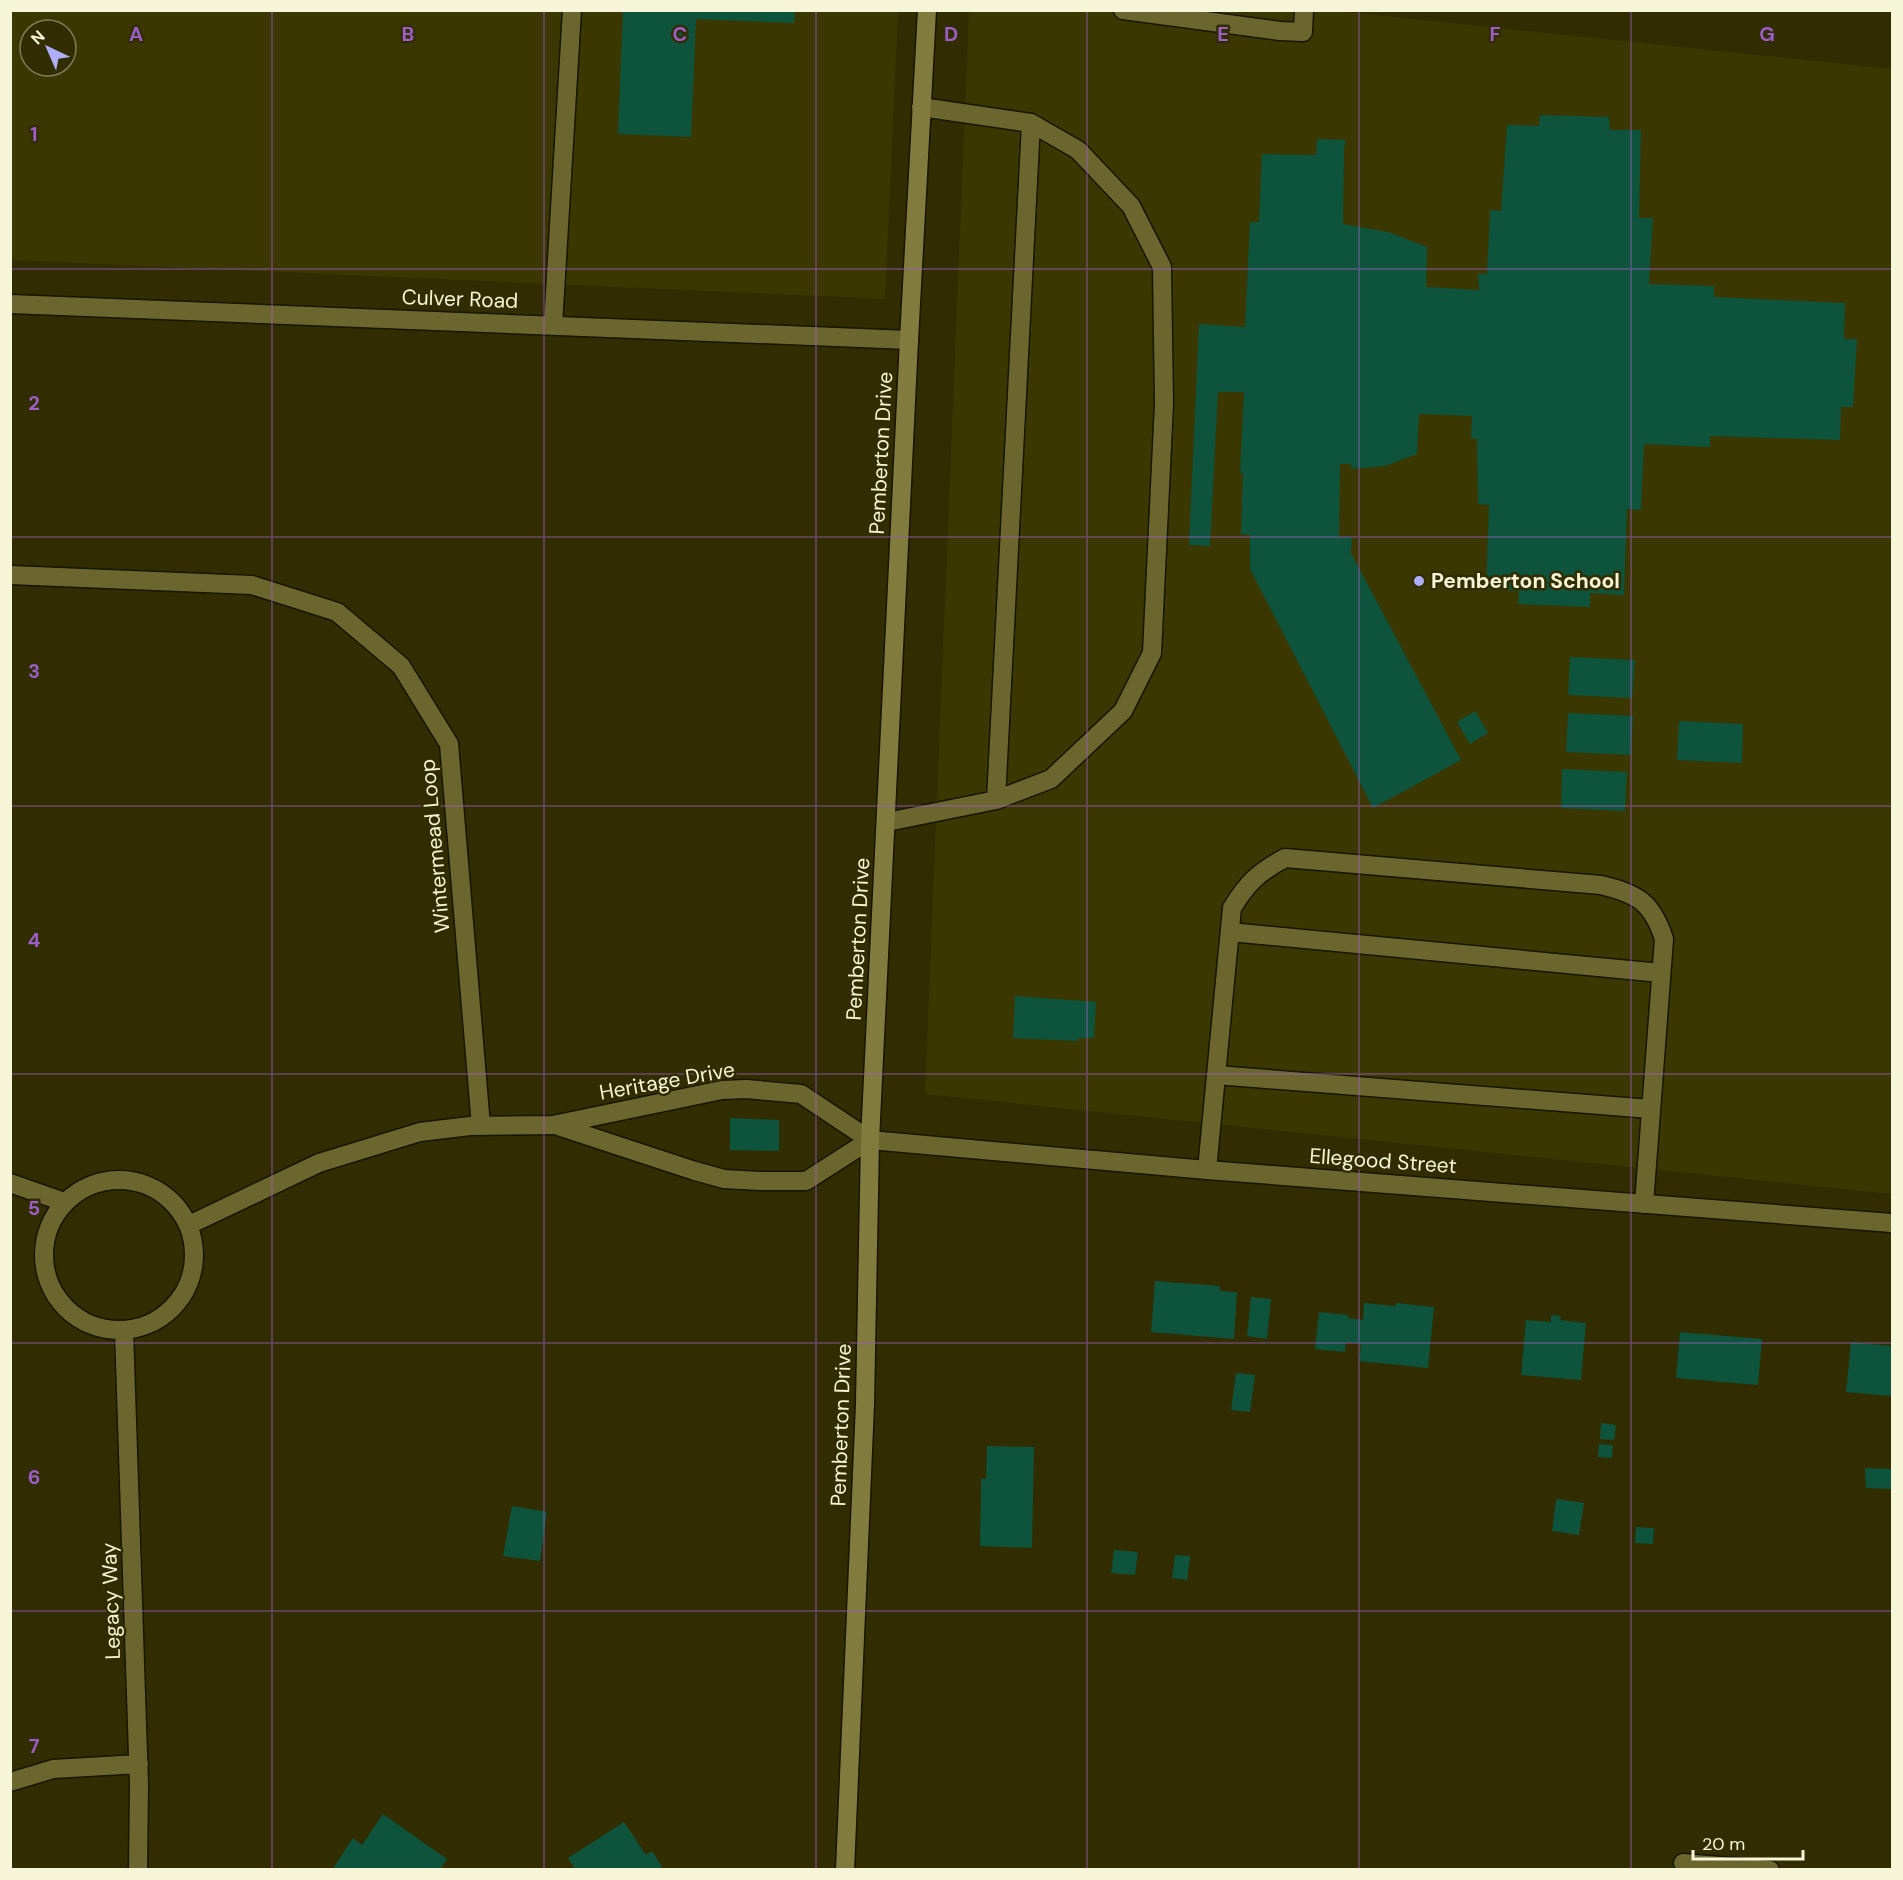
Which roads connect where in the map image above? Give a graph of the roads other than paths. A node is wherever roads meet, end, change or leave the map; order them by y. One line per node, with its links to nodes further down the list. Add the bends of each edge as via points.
1 (572, 10): 8 (street)
2 (927, 10): 5 (street, Pemberton Drive)
3 (1123, 10): 4 (street, via 1304,32)
4 (1304, 10)
5 (921, 107): 6 (street); 9 (street, Pemberton Drive)
6 (1031, 123): 11 (street); 11 (street, via 1078,150 1131,206 1162,267 1164,404 1152,653 1122,711 1051,779)
7 (10, 304): 8 (street, Culver Road)
8 (553, 325): 9 (street, Culver Road)
9 (909, 340): 12 (street, Pemberton Drive)
10 (10, 575): 18 (street, Wintermead Loop, via 252,585 337,612 401,666 449,744)
11 (996, 800): 12 (street)
12 (887, 822): 19 (street, Pemberton Drive)
13 (1230, 932): 14 (street); 14 (street, via 1232,908 1244,888 1263,869 1285,858 1601,885 1628,892 1646,903 1658,920 1664,939); 15 (street)
14 (1661, 973): 16 (street)
15 (1216, 1075): 16 (street); 20 (street)
16 (1652, 1109): 23 (street)
17 (553, 1125): 18 (street, Heritage Drive); 19 (street, Heritage Drive, via 694,1095 746,1089 801,1094); 19 (street, Heritage Drive, via 695,1172 760,1181 806,1181)
18 (481, 1126): 25 (street, Heritage Drive, via 420,1132 319,1163)
19 (870, 1140): 20 (street, Ellegood Street); 31 (street, Pemberton Drive, via 865,1404)
20 (1207, 1170): 23 (street, Ellegood Street)
21 (10, 1184): 22 (street)
22 (64, 1202): 25 (street, via 94,1183 137,1181 162,1192 181,1210); 26 (street, via 49,1224 43,1250 51,1289 67,1310 87,1322)
23 (1644, 1204): 24 (street, Ellegood Street)
24 (1893, 1223)
25 (189, 1225): 26 (street, via 195,1250 192,1276 185,1292 168,1312 149,1324)
26 (124, 1331): 27 (street, Legacy Way)
27 (139, 1764): 28 (street, via 53,1768); 30 (street, Legacy Way)
28 (10, 1782)
29 (1683, 1863): 32 (street)
30 (138, 1869)
31 (845, 1869)
32 (1770, 1869)

